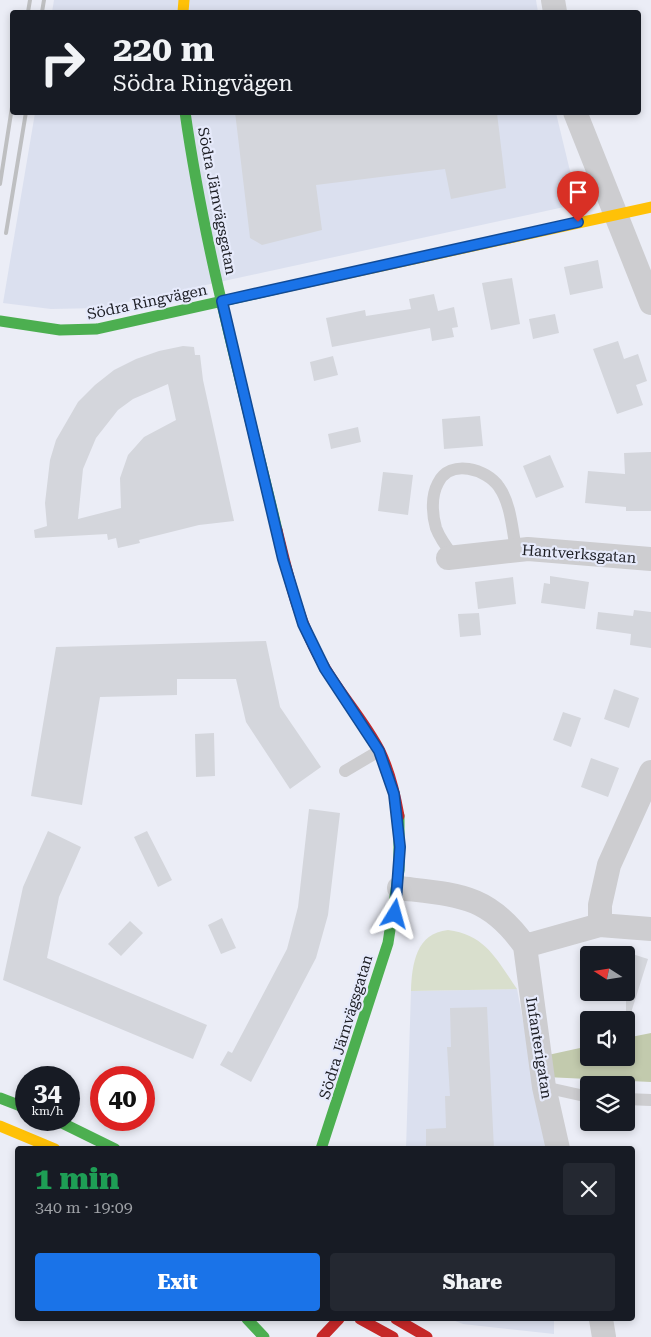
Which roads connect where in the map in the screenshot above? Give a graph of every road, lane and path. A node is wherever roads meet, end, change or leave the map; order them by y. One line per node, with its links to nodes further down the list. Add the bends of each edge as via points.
1 (185, 115): 5 (street, Södra Järnvägsgatan, via 201,210)
2 (575, 115): 4 (street)
3 (651, 207): 4 (street, Södra Ringvägen)
4 (615, 214): 5 (street, Södra Ringvägen); 6 (street)
5 (222, 301): 7 (street, Södra Ringvägen, via 79,331); 11 (street, Södra Järnvägsgatan, via 283,559 303,624 325,669)
6 (651, 303)
7 (0, 321)
8 (516, 549): 9 (street, Hantverksgatan); 9 (lane, via 507,504 500,488 482,471 466,469 444,475 438,482 433,502 437,530); 10 (street, Hantverksgatan)
9 (451, 558)
10 (651, 559)
11 (379, 751): 12 (lane); 14 (street, Södra Järnvägsgatan, via 390,778 398,816)
12 (345, 770)
13 (651, 772): 15 (street, via 609,865 600,905)
14 (399, 888): 17 (street, via 474,900 500,916); 24 (street, Södra Järnvägsgatan, via 388,943)
15 (600, 925): 16 (street); 17 (street)
16 (651, 929)
17 (525, 946): 18 (street, Infanterigatan)
18 (544, 1087): 19 (lane); 31 (street, Infanterigatan)
19 (580, 1095)
20 (0, 1098): 23 (street)
21 (635, 1099): 22 (lane)
22 (651, 1100)
23 (15, 1104)
24 (332, 1120): 29 (street, Södra Järnvägsgatan); 30 (street, Södra Järnvägsgatan)
25 (0, 1126): 27 (street)
26 (78, 1131): 28 (street)
27 (48, 1146)
28 (109, 1146)
29 (322, 1146)
30 (329, 1146)
31 (557, 1146)
32 (337, 1321): 38 (street)
33 (364, 1321): 39 (street)
34 (399, 1321): 40 (street)
35 (601, 1321): 41 (street)
36 (251, 1328): 37 (street)
37 (264, 1337)
38 (322, 1337)
39 (393, 1337)
40 (427, 1337)
41 (604, 1337)

